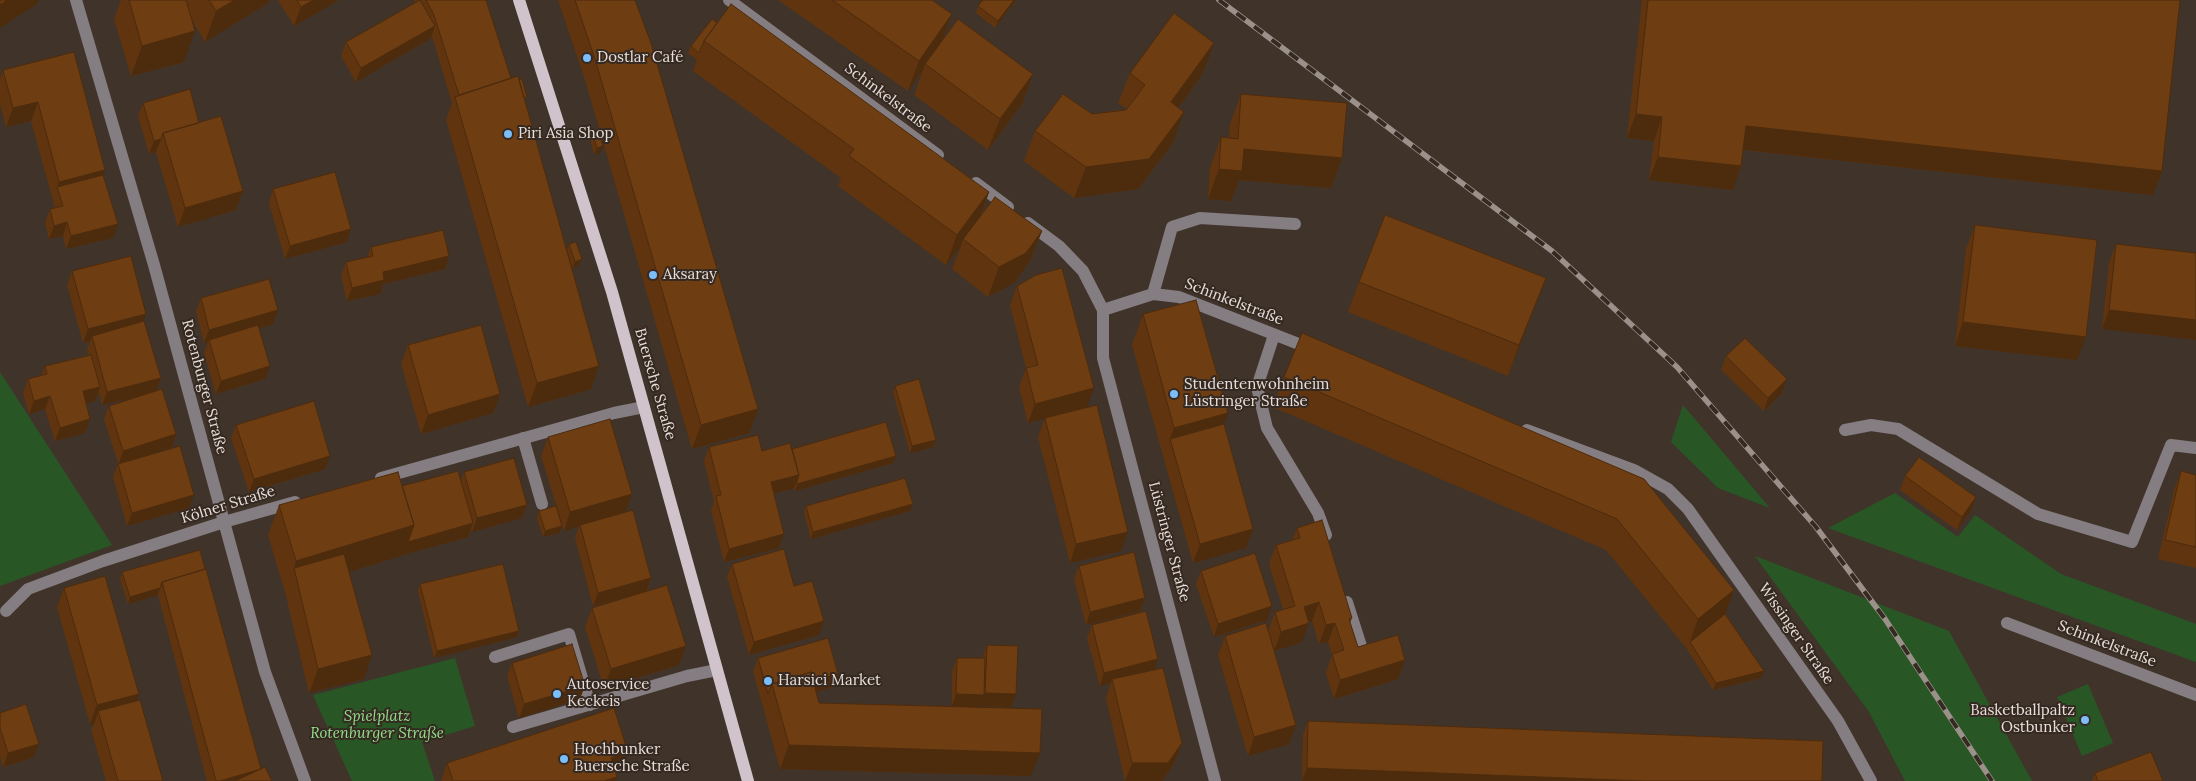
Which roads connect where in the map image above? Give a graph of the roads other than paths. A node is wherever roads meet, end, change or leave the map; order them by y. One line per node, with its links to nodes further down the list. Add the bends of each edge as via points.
1 (76, 0): 19 (street, Rotenburger Straße, via 154,265)
2 (519, 0): 11 (main road, Buersche Straße, via 584,200)
3 (729, 0): 4 (street, Schinkelstraße)
4 (951, 165)
5 (967, 176): 8 (street, via 1059,246 1083,271)
6 (1295, 224): 7 (street, via 1200,218 1172,227)
7 (1153, 294): 8 (street, Schinkelstraße); 9 (street, Schinkelstraße, via 1179,297)
8 (1103, 310): 32 (street, Lüstringer Straße, via 1103,358)
9 (1274, 335): 10 (street, Schinkelstraße); 20 (street, via 1256,387 1267,428 1318,512)
10 (1329, 356)
11 (644, 407): 14 (street); 26 (main road, Buersche Straße)
12 (1514, 425): 33 (street, Wissinger Straße, via 1634,470 1668,489 1688,510 1838,721)
13 (1845, 430): 15 (street, via 1871,425 1898,429 2038,514 2132,542 2171,445)
14 (523, 438): 16 (street); 18 (street)
15 (2196, 448)
16 (364, 482)
17 (308, 498): 19 (street, Kölner Straße)
18 (542, 504)
19 (224, 522): 22 (street, Kölner Straße, via 28,589); 30 (street, Rotenburger Straße, via 265,672)
20 (1330, 548)
21 (1344, 592): 24 (street)
22 (6, 611)
23 (2007, 623): 27 (street, Schinkelstraße)
24 (1361, 646)
25 (495, 657): 28 (street, via 569,634)
26 (717, 670): 28 (street); 31 (main road, Buersche Straße)
27 (2196, 695)
28 (590, 704): 29 (street)
29 (513, 727)
30 (305, 781)
31 (748, 781)
32 (1216, 781)
33 (1871, 781)

